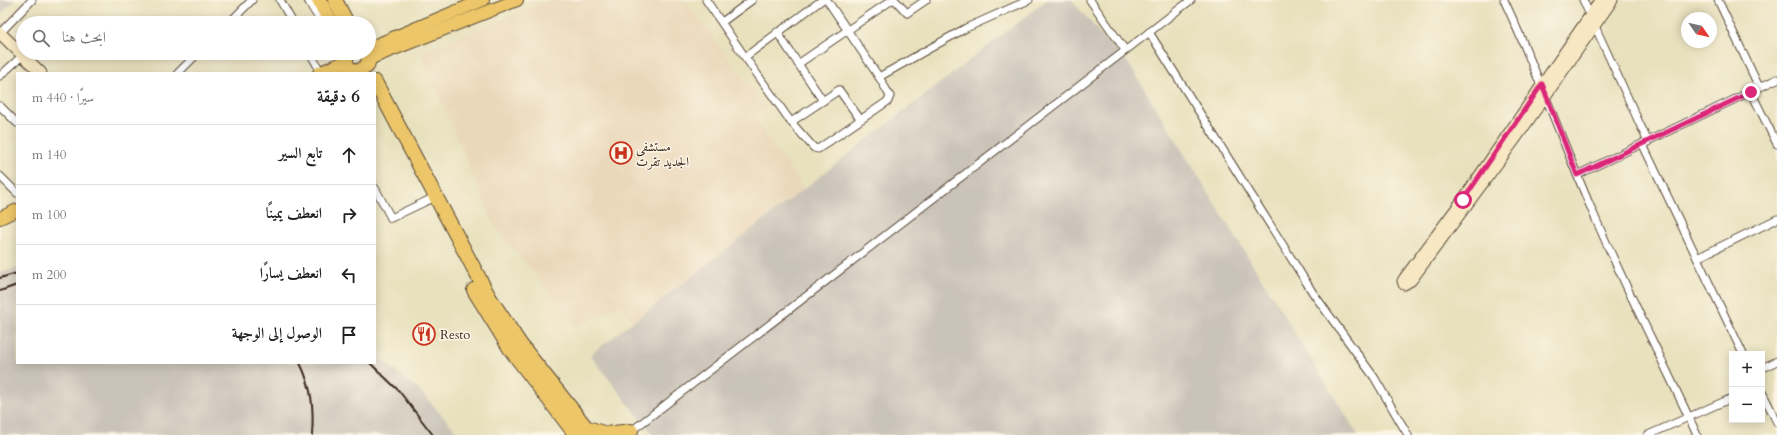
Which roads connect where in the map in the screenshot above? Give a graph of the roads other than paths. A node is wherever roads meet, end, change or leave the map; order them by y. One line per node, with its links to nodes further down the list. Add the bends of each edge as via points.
1 (32, 0): 24 (street)
2 (252, 0): 26 (street)
3 (280, 0): 27 (street)
4 (308, 0): 28 (street)
5 (319, 0): 29 (highway)
6 (335, 0): 30 (highway)
7 (483, 0): 39 (main road)
8 (517, 0): 40 (main road)
9 (706, 0): 32 (street)
10 (822, 0): 34 (street)
11 (827, 0): 33 (street)
12 (892, 0): 33 (street)
13 (895, 0): 14 (street, via 907,13)
14 (926, 0)
15 (1029, 0): 53 (street, via 966,28)
16 (1090, 0): 38 (street)
17 (1191, 0): 35 (street)
18 (1504, 0): 57 (street)
19 (1583, 0): 31 (street)
20 (1601, 0): 31 (street)
21 (1612, 0): 31 (street)
22 (1718, 0): 56 (street)
23 (750, 1): 32 (street)
24 (16, 16)
25 (16, 16): 36 (street)
26 (236, 16)
27 (289, 16)
28 (317, 16)
29 (327, 16)
30 (343, 16)
31 (1593, 20): 57 (street); 65 (street)
32 (722, 22): 41 (street)
33 (848, 30): 47 (street); 53 (street)
34 (777, 32): 41 (street); 47 (street)
35 (1149, 32): 38 (street); 88 (street, via 1313,294 1374,377)
36 (0, 33): 37 (street)
37 (16, 48)
38 (1125, 50): 87 (street)
39 (376, 52)
40 (376, 54)
41 (745, 56): 64 (street)
42 (18, 60): 52 (street)
43 (28, 60): 48 (street)
44 (191, 60): 49 (street)
45 (314, 60): 50 (street)
46 (356, 62): 51 (main road)
47 (798, 64): 59 (street)
48 (40, 72)
49 (179, 72)
50 (320, 72)
51 (323, 72)
52 (0, 76)
53 (879, 77): 62 (street, via 890,98)
54 (1777, 79): 56 (street)
55 (376, 84): 71 (highway)
56 (1759, 87): 58 (street)
57 (1544, 90): 57 (street, via 1405,278 1404,284 1411,280); 67 (street)
58 (1751, 92): 65 (street); 66 (street)
59 (822, 101): 62 (street, via 839,90); 64 (street)
60 (376, 104): 71 (highway)
61 (0, 106): 63 (street)
62 (860, 119): 64 (street, via 818,149 810,146)
63 (16, 122)
64 (791, 122)
65 (1645, 143): 67 (street); 77 (street)
66 (1777, 144)
67 (1577, 175): 84 (street, via 1610,252)
68 (0, 176): 70 (street)
69 (376, 190): 71 (street, via 391,218)
70 (16, 192)
71 (431, 198): 86 (highway, via 499,313)
72 (16, 210): 73 (main road)
73 (0, 218)
74 (16, 218): 76 (main road)
75 (1777, 219): 77 (street)
76 (0, 226)
77 (1697, 258): 78 (street)
78 (1742, 351)
79 (1777, 361): 80 (street)
80 (1765, 367)
81 (1765, 396): 83 (street)
82 (1729, 399): 84 (street)
83 (1775, 411): 85 (street)
84 (1689, 418): 89 (street); 90 (street)
85 (1777, 422)
86 (584, 432): 87 (highway)
87 (629, 433)
88 (1408, 435)
89 (1648, 435)
90 (1697, 435)

